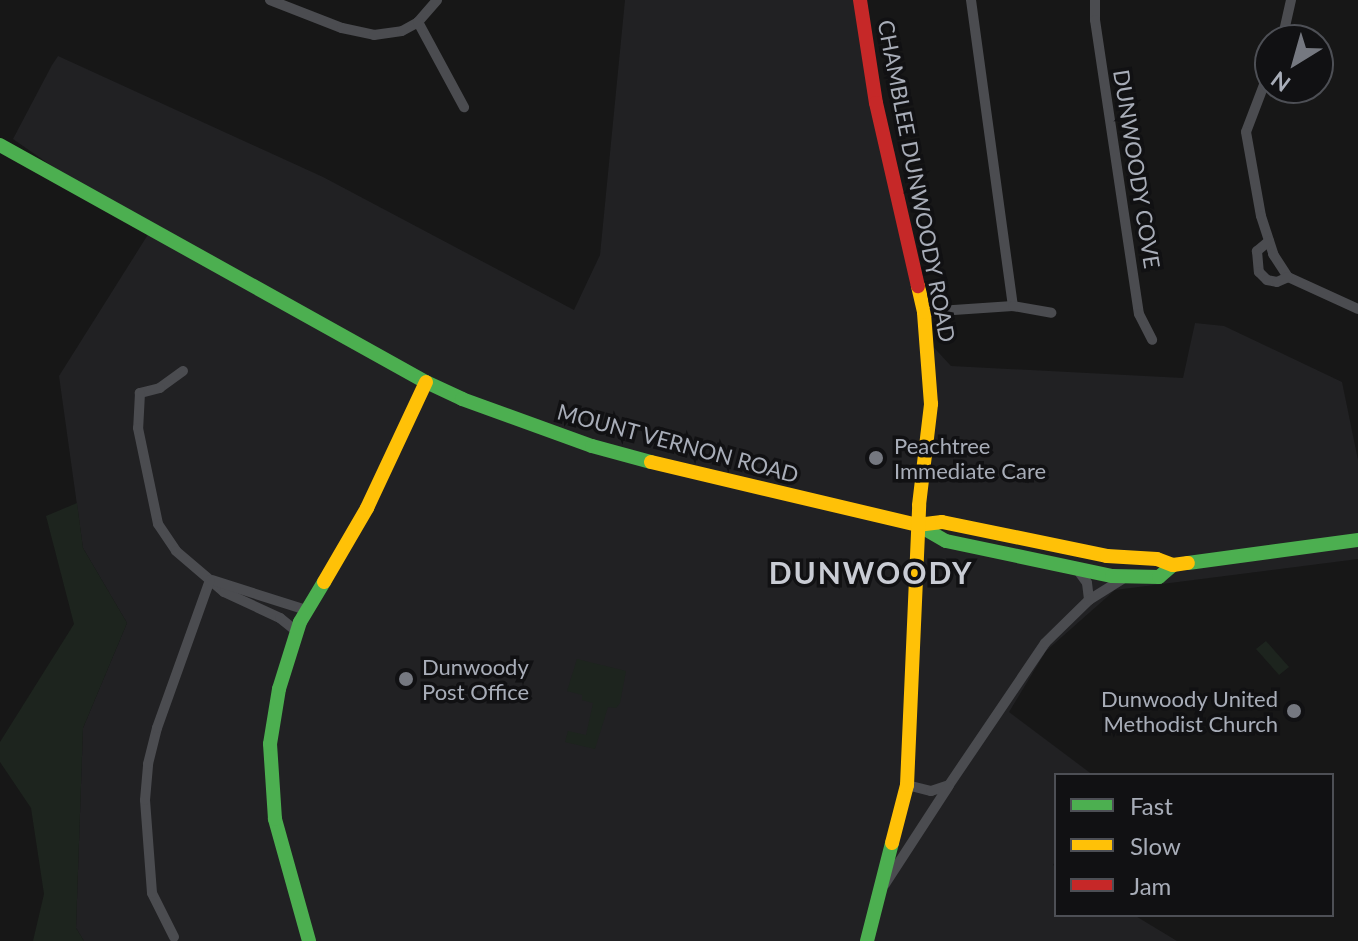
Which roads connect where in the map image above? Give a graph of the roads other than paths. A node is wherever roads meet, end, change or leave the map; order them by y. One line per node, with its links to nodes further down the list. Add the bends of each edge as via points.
1 (270, 0): 7 (street, via 374,35 402,31)
2 (437, 0): 7 (street)
3 (860, 0): 16 (main road, CHAMBLEE DUNWOODY ROAD, via 876,103)
4 (971, 0): 14 (street)
5 (1095, 0): 18 (street, DUNWOODY COVE, via 1139,314)
6 (1291, 0): 8 (street)
7 (418, 22): 10 (street)
8 (1286, 24)
9 (1257, 104): 12 (street, via 1246,132)
10 (464, 107)
11 (0, 145): 20 (main road, MOUNT VERNON ROAD)
12 (1269, 241): 13 (street, via 1277,265); 13 (street, via 1257,251 1259,272 1277,282)
13 (1288, 277): 15 (street)
14 (1013, 306): 16 (street); 17 (street)
15 (1358, 309)
16 (924, 312): 21 (main road, CHAMBLEE DUNWOODY ROAD, via 931,404)
17 (1051, 313)
18 (1152, 340)
19 (183, 371): 26 (street, via 160,388 140,393 138,428 158,524 176,551)
20 (426, 382): 21 (main road, MOUNT VERNON ROAD, via 592,446); 28 (main road, via 367,508)
21 (917, 525): 23 (main road, MOUNT VERNON ROAD, via 942,522); 24 (main road, via 946,541); 30 (main road, CHAMBLEE DUNWOODY ROAD)
22 (1358, 540): 23 (main road, MOUNT VERNON ROAD)
23 (1173, 565): 25 (main road, via 1159,577)
24 (1077, 569): 25 (main road); 27 (street, via 1087,583)
25 (1124, 578): 27 (street)
26 (210, 580): 28 (street); 29 (street); 33 (street, via 148,764 145,800 152,893)
27 (1089, 600): 31 (street, via 1045,643)
28 (306, 610): 29 (main road)
29 (296, 631): 34 (main road, via 274,712 270,769 280,844)
30 (907, 785): 31 (street, via 931,791); 32 (main road, CHAMBLEE DUNWOODY ROAD)
31 (949, 785): 32 (street)
32 (882, 889): 35 (main road, CHAMBLEE DUNWOODY ROAD)
33 (174, 937)
34 (309, 941)
35 (867, 941)

